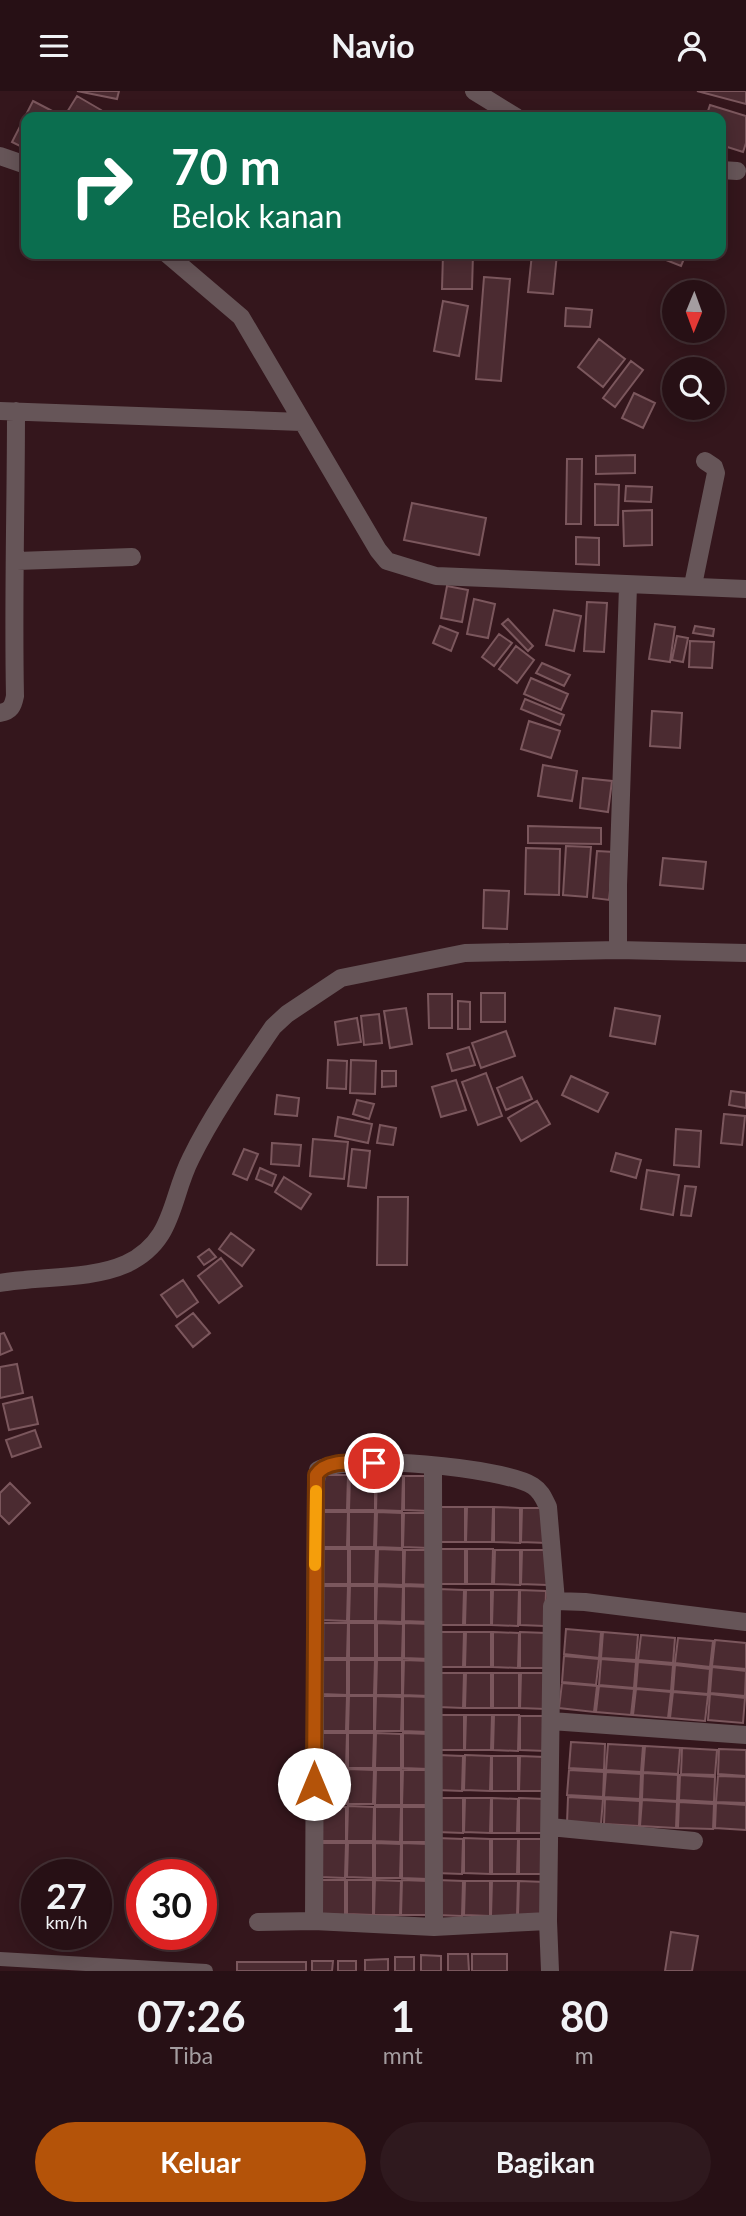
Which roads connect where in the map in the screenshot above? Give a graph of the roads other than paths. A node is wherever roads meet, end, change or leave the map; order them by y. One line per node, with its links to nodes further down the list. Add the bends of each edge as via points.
1 (474, 91): 2 (street)
2 (508, 112)
3 (0, 156): 4 (street)
4 (21, 163)
5 (173, 259): 7 (street, via 241,317)
6 (8, 411): 7 (street); 10 (street)
7 (302, 422): 12 (street, via 387,561 436,576)
8 (705, 461): 11 (street, via 716,473)
9 (132, 557): 10 (street)
10 (17, 561): 14 (street)
11 (693, 585): 12 (street); 13 (street)
12 (628, 586): 16 (street)
13 (746, 589)
14 (7, 608): 15 (street, via 15,696 13,706)
15 (0, 713)
16 (618, 950): 17 (street); 18 (street, via 465,953 341,978 273,1027 190,1160 167,1226 147,1252 106,1271)
17 (746, 953)
18 (0, 1283)
19 (433, 1466): 20 (street, via 516,1478 542,1495 548,1507); 26 (street, via 334,1464 316,1475); 29 (street)
20 (556, 1601): 21 (street); 22 (street, via 550,1611)
21 (746, 1622)
22 (551, 1721): 23 (street); 24 (street)
23 (746, 1735)
24 (550, 1827): 25 (street); 27 (street)
25 (694, 1841)
26 (314, 1921): 28 (street); 29 (street)
27 (548, 1921): 29 (street); 32 (street)
28 (258, 1922)
29 (434, 1927)
30 (0, 1959): 31 (lane)
31 (206, 1971)
32 (550, 1971)

